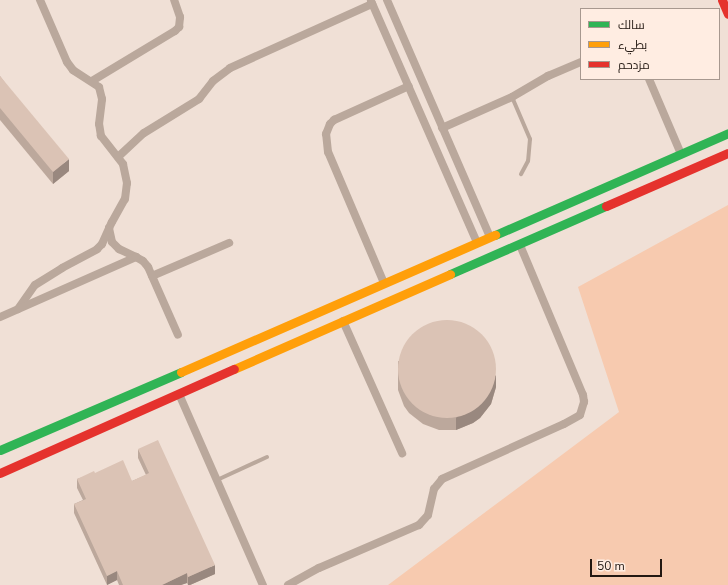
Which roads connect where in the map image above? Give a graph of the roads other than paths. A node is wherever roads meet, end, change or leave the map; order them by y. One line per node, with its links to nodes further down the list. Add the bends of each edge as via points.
1 (40, 0): 9 (street, via 67,62 73,70)
2 (174, 0): 9 (street, via 180,17 176,31)
3 (386, 0): 12 (street)
4 (722, 0): 6 (street)
5 (372, 2): 10 (street); 17 (street, via 230,68 216,78 199,99 144,133)
6 (728, 14)
7 (580, 62): 11 (street, via 548,76)
8 (648, 80): 16 (street)
9 (92, 81): 17 (street, via 101,92 101,136)
10 (409, 86): 21 (street); 29 (street, via 334,120 326,134 328,152)
11 (512, 97): 12 (street); 19 (lane, via 530,139 530,154)
12 (442, 128): 20 (street)
13 (728, 133): 14 (street)
14 (691, 149): 16 (street); 18 (street)
15 (728, 153): 18 (street)
16 (681, 154): 23 (street)
17 (118, 157): 22 (street, via 126,172 126,193)
18 (700, 165): 26 (street)
19 (521, 174)
20 (462, 175): 21 (street, via 456,179); 23 (street)
21 (449, 178): 25 (street)
22 (109, 228): 27 (street, via 112,242 119,249); 30 (street, via 97,249 35,285)
23 (490, 237): 25 (street)
24 (229, 243): 28 (street)
25 (478, 243): 29 (street)
26 (520, 245): 32 (street); 45 (street, via 581,389 584,402 580,415 442,479 434,489 428,515 419,525 319,568)
27 (136, 257): 28 (street, via 143,261); 30 (street)
28 (152, 276): 33 (street)
29 (384, 284): 34 (street)
30 (18, 309): 31 (street)
31 (0, 317)
32 (343, 321): 35 (street); 40 (street)
33 (178, 335)
34 (190, 368): 35 (street, via 188,379); 37 (street)
35 (194, 388): 36 (street)
36 (179, 394): 38 (street); 43 (street)
37 (96, 409): 38 (street, via 98,420); 39 (street)
38 (94, 432): 42 (street)
39 (0, 450)
40 (402, 453)
41 (267, 457): 43 (lane)
42 (0, 473)
43 (216, 480): 44 (street)
44 (263, 585)
45 (288, 585)

